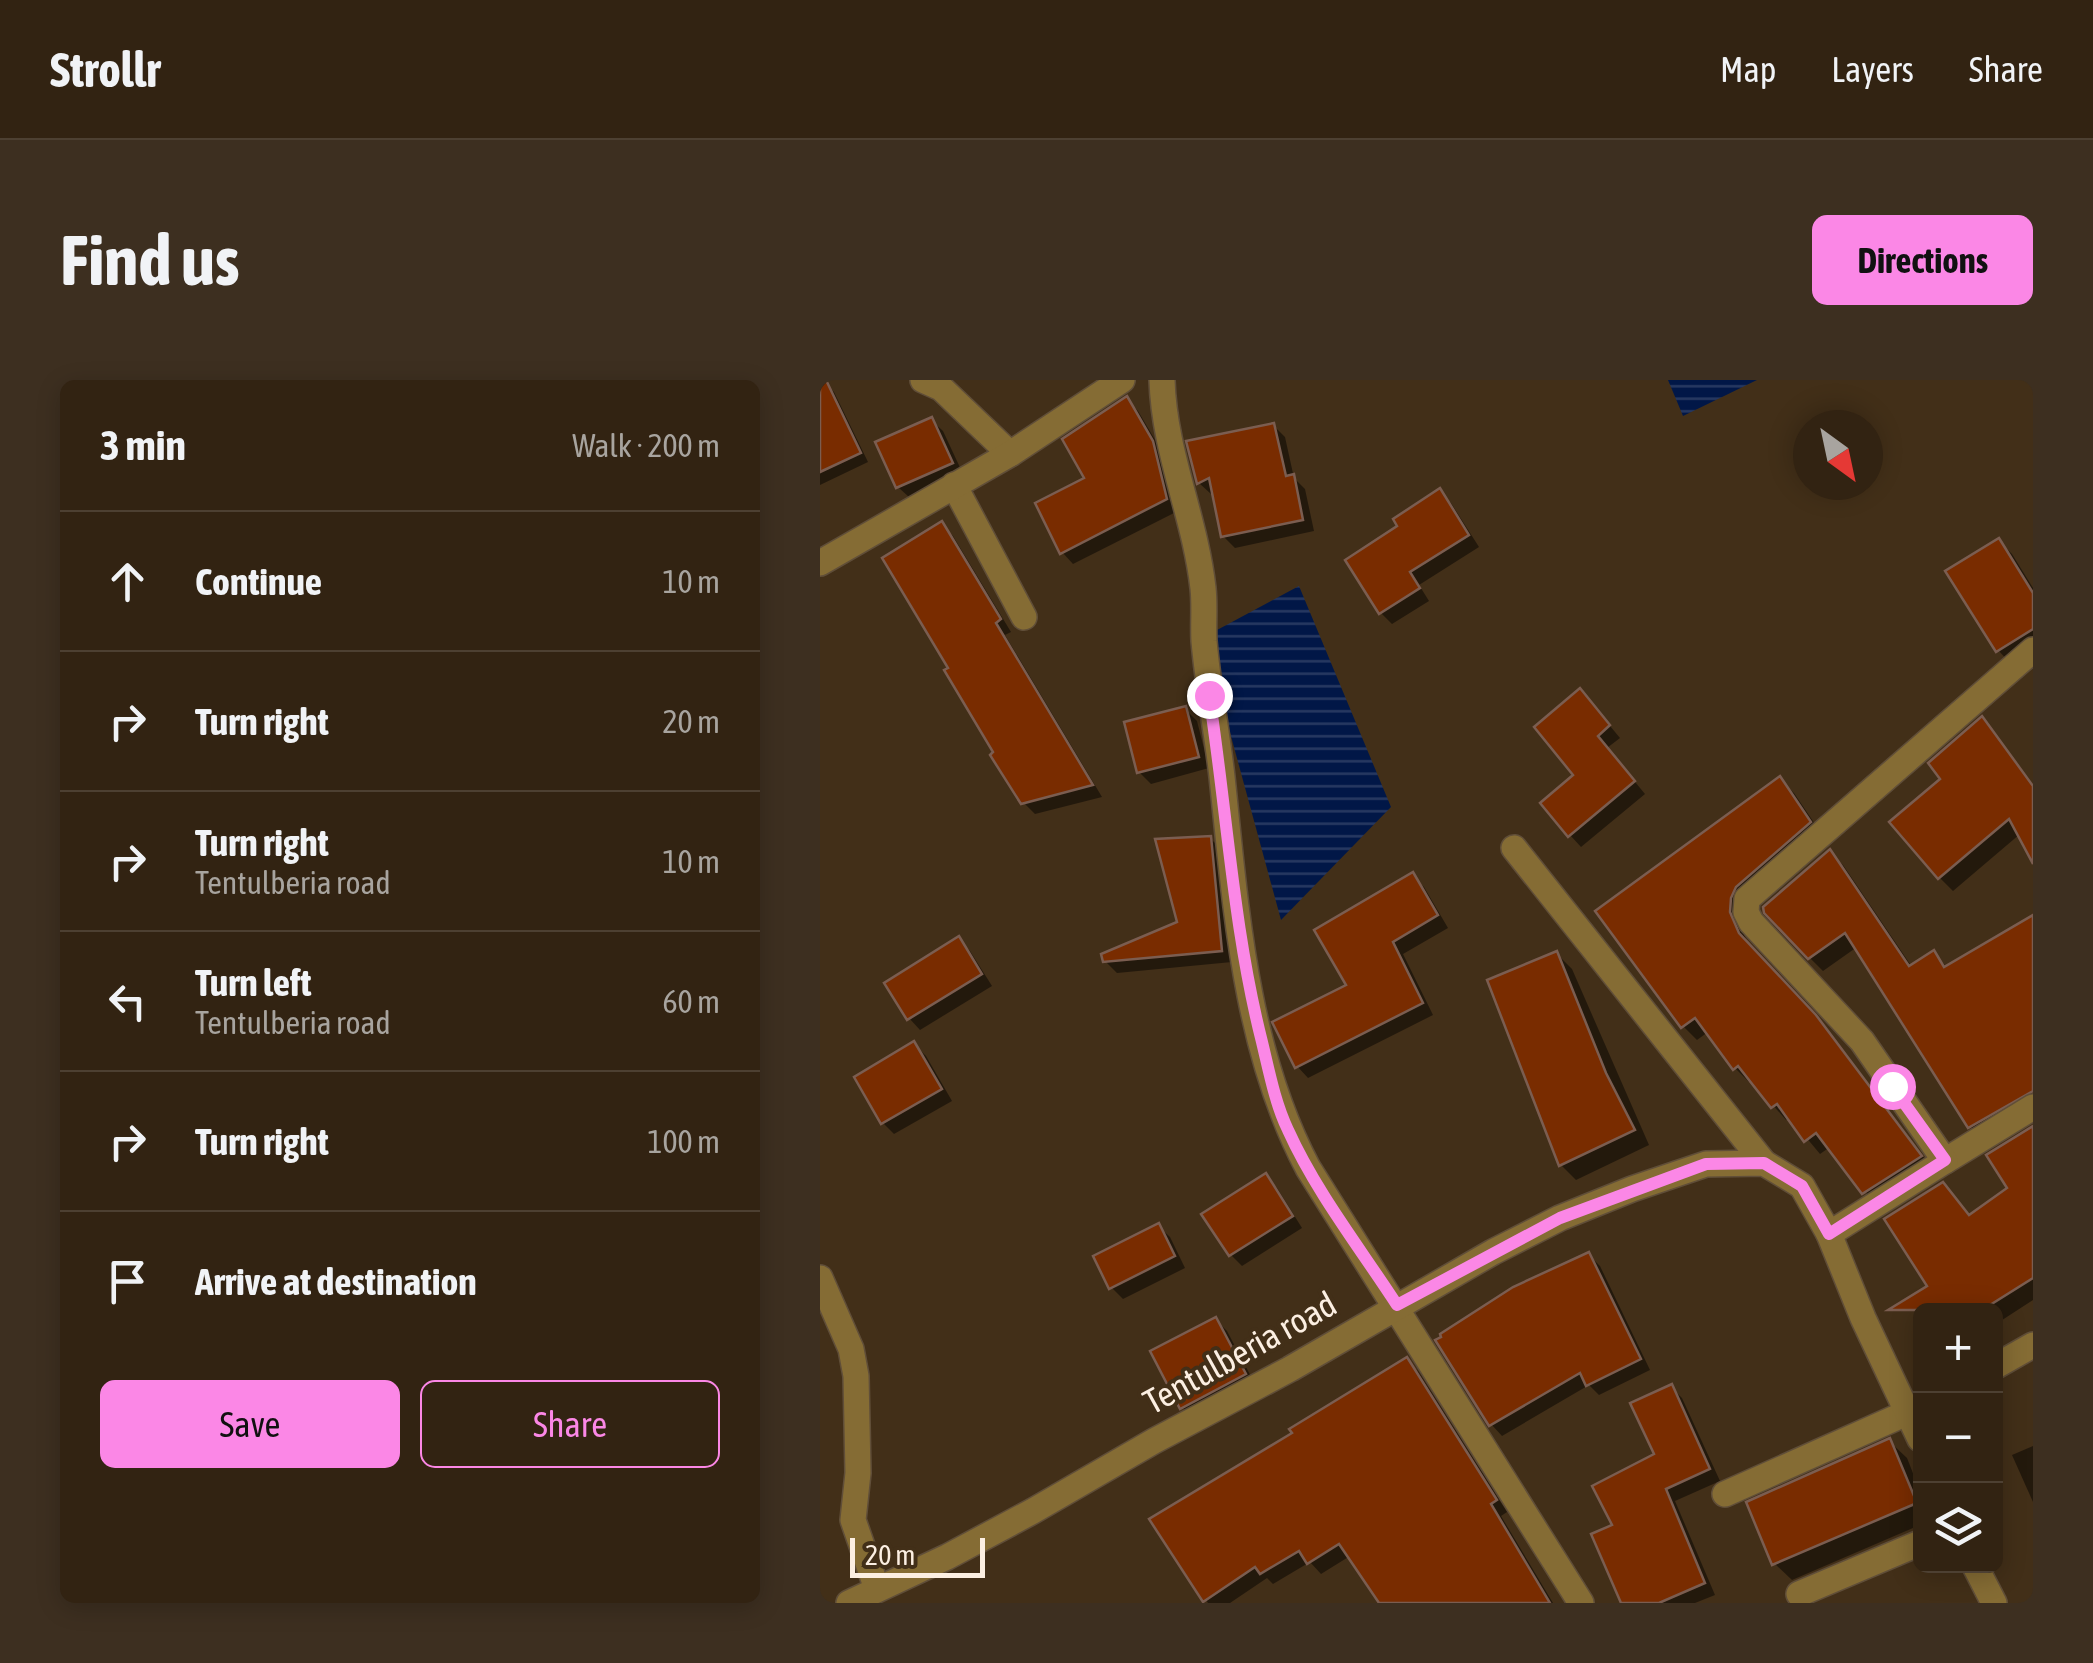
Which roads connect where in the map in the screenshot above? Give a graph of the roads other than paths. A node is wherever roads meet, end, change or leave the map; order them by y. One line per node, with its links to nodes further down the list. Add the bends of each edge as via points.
1 (923, 380): 4 (street, via 941,388)
2 (1122, 380): 4 (street)
3 (1162, 380): 15 (street, via 1169,446 1203,590 1239,936 1267,1062 1293,1141)
4 (1010, 454): 5 (street)
5 (954, 486): 6 (street); 7 (street)
6 (820, 563)
7 (1024, 617)
8 (2033, 650): 11 (street, via 1747,899 1751,922 1862,1041)
9 (1514, 848): 12 (street)
10 (2033, 1107): 11 (street)
11 (1945, 1160): 13 (street)
12 (1764, 1163): 13 (street, via 1802,1186); 15 (street, Tentulberia road, via 1706,1164 1632,1189 1560,1218)
13 (1829, 1234): 18 (street, via 1863,1318)
14 (820, 1278): 23 (street, via 852,1350 854,1520)
15 (1397, 1305): 23 (street, Tentulberia road, via 1032,1512); 26 (street)
16 (2033, 1345): 17 (street)
17 (2003, 1362)
18 (1913, 1406)
19 (1913, 1411): 20 (street)
20 (1725, 1494)
21 (1913, 1547): 24 (street)
22 (1979, 1573): 27 (street)
23 (878, 1589): 25 (street, Tentulberia road)
24 (1799, 1594)
25 (849, 1603)
26 (1582, 1603)
27 (1994, 1603)

